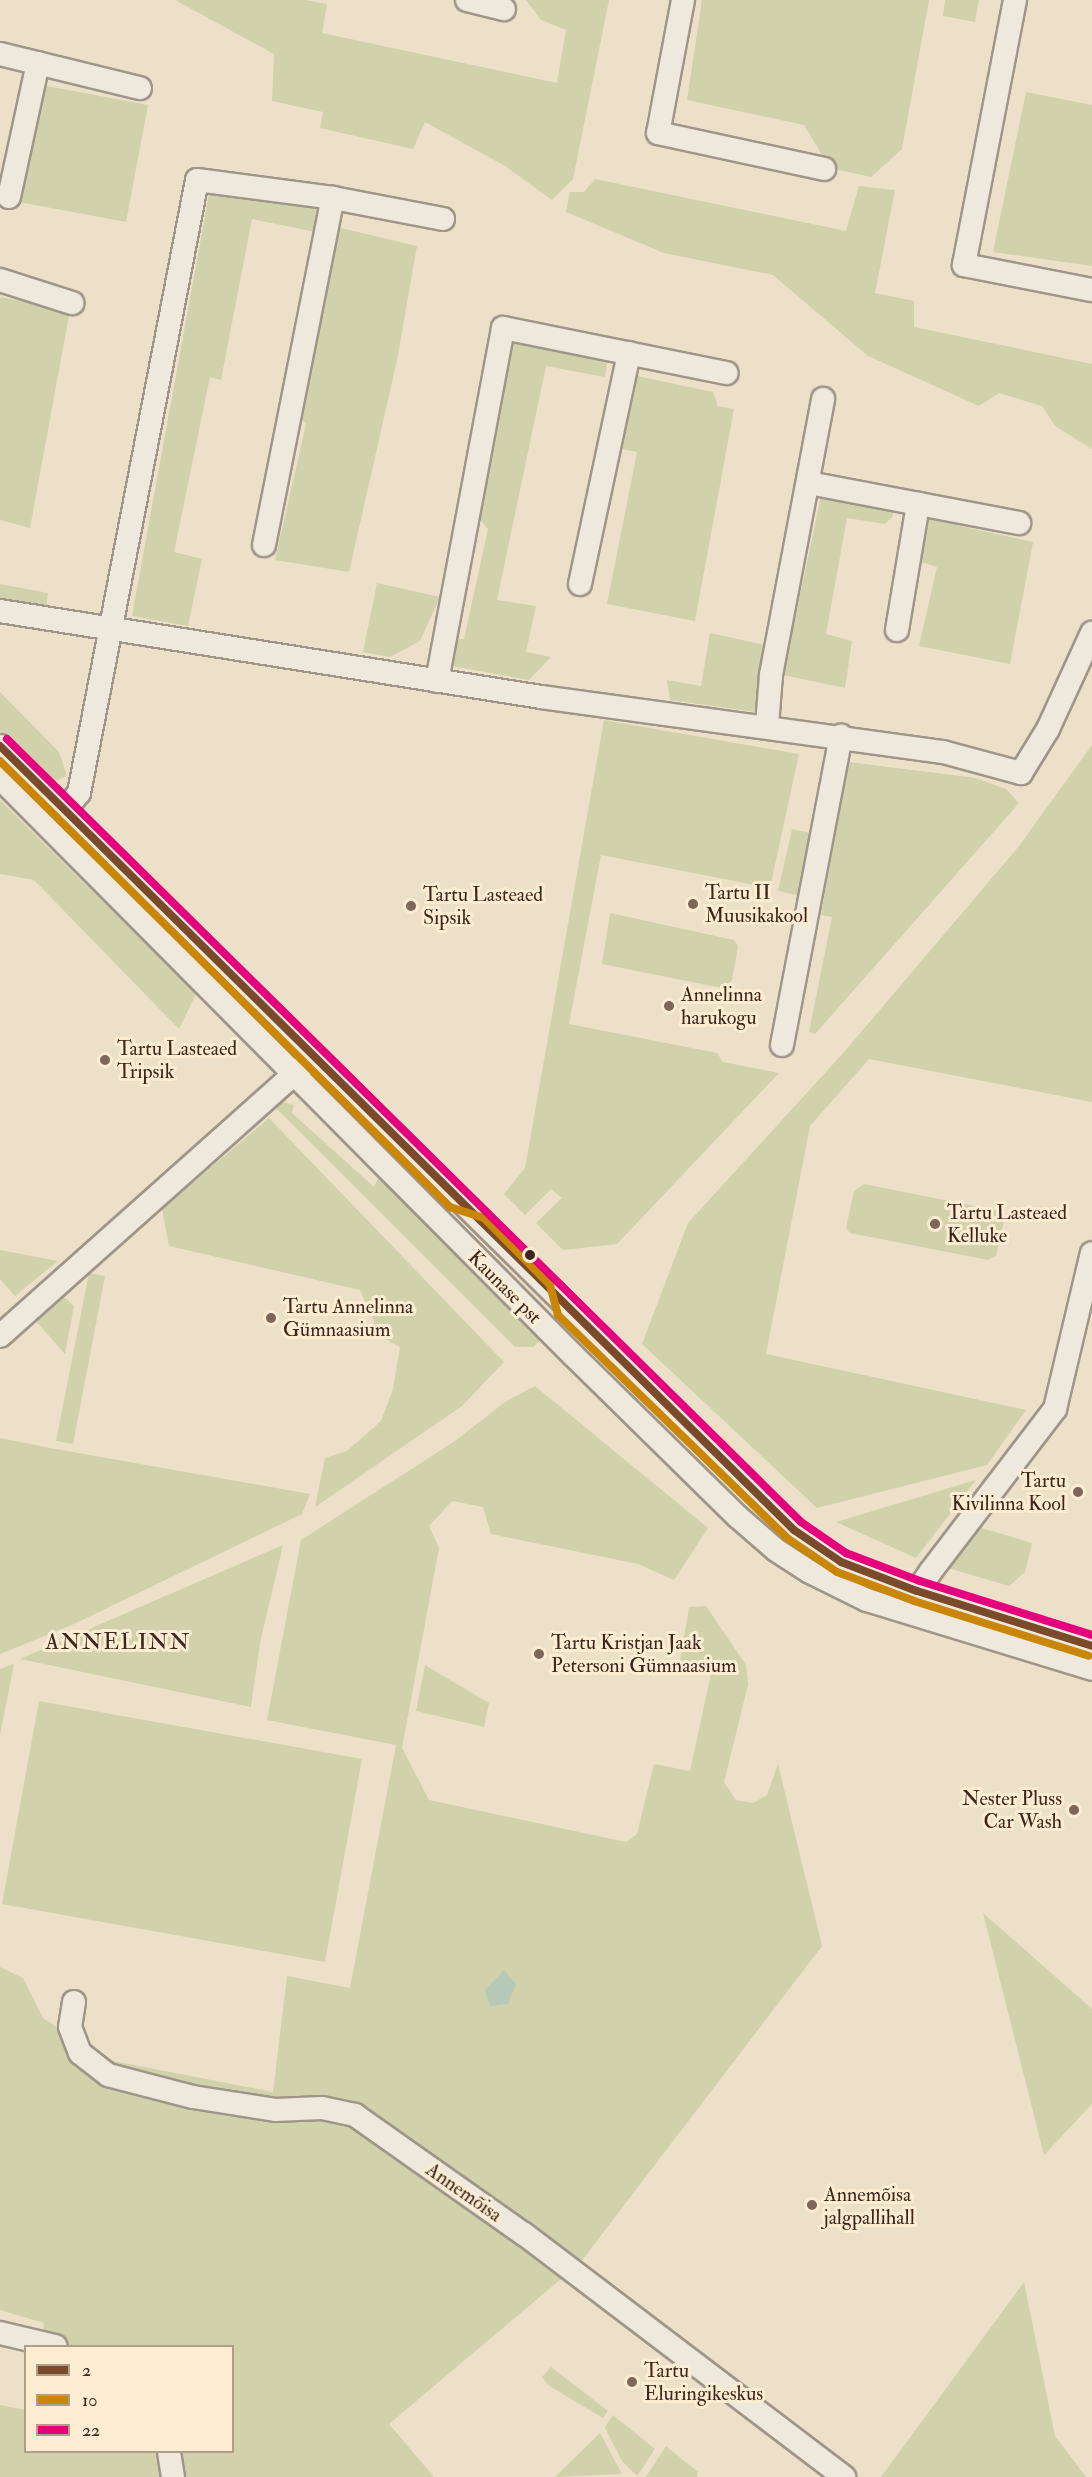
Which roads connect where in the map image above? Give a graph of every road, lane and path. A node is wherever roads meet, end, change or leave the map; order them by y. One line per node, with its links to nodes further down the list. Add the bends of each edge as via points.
1 (467, 0): 4 (street)
2 (683, 0): 8 (street, via 658,133)
3 (1014, 0): 13 (street, via 964,265)
4 (504, 9)
5 (0, 54): 6 (street)
6 (38, 63): 7 (street); 9 (street)
7 (140, 88)
8 (824, 169)
9 (9, 197)
10 (333, 198): 11 (street); 21 (street); 24 (street, via 197,180)
11 (443, 219)
12 (0, 280): 14 (street)
13 (1092, 290)
14 (72, 303)
15 (629, 353): 16 (street); 22 (street); 27 (street, via 503,328)
16 (727, 373)
17 (823, 399): 18 (street)
18 (809, 483): 19 (street); 28 (street, via 771,675)
19 (918, 504): 20 (street); 25 (street)
20 (1019, 523)
21 (264, 544)
22 (580, 584)
23 (0, 611): 24 (street)
24 (111, 628): 27 (street); 32 (street, via 80,793)
25 (897, 630)
26 (1092, 633): 29 (street, via 1048,729 1021,773 943,752)
27 (437, 681): 28 (street)
28 (767, 725): 29 (street)
29 (841, 736): 33 (street)
30 (0, 746): 32 (street, Kaunase pst)
31 (0, 778): 35 (street, Kaunase pst)
32 (65, 810): 34 (street, Kaunase pst)
33 (782, 1045)
34 (312, 1058): 35 (street); 38 (street, Kaunase pst, via 771,1510 834,1558)
35 (294, 1074): 37 (street); 39 (street, Kaunase pst, via 738,1518 810,1572 867,1600)
36 (1092, 1253): 38 (street, via 1055,1409)
37 (0, 1336)
38 (917, 1591): 39 (street); 40 (street, Kaunase pst)
39 (911, 1614): 41 (street, Kaunase pst)
40 (1092, 1646)
41 (1092, 1669)
42 (74, 2002): 47 (street, Annemõisa, via 70,2027 80,2053 108,2075 193,2097 288,2112 322,2108 355,2115 524,2234)
43 (0, 2333): 44 (street)
44 (50, 2345)
45 (169, 2453): 46 (street)
46 (174, 2477)
47 (844, 2477)

